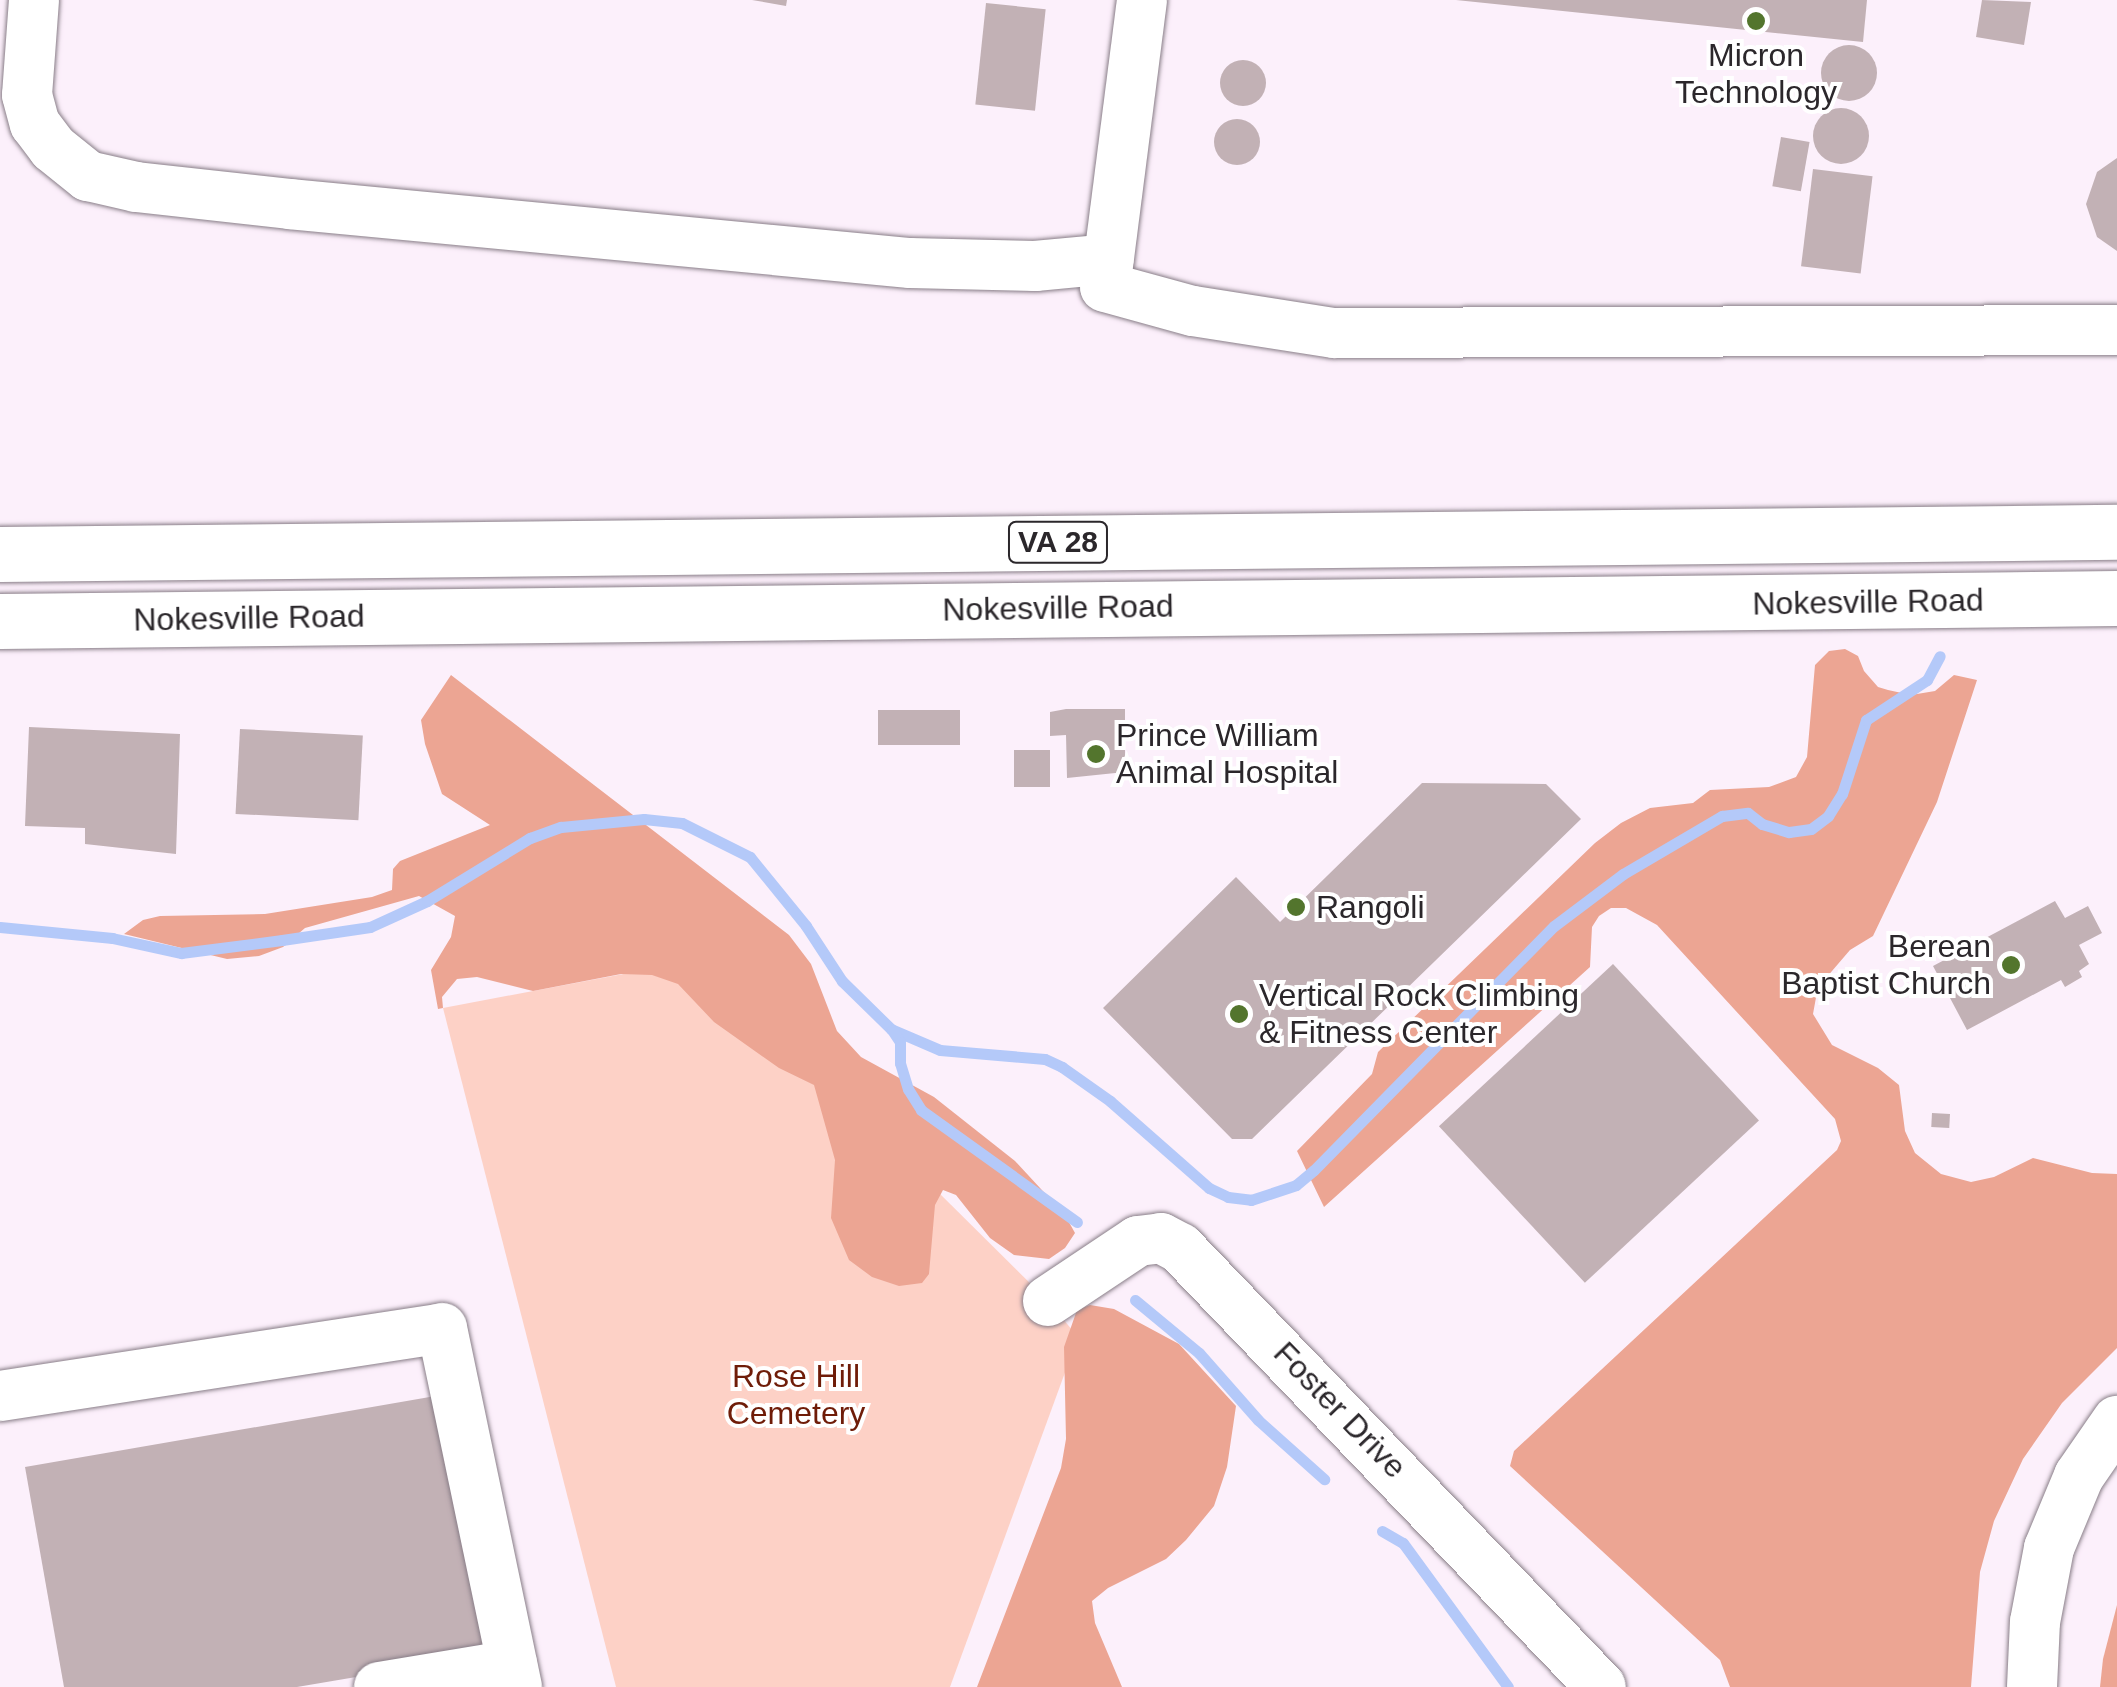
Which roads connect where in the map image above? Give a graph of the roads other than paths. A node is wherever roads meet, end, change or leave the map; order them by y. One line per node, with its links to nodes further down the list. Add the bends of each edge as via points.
1 (34, 0): 3 (street, via 27,95 34,124 88,176 250,200 910,263 1034,266)
2 (1142, 0): 3 (street)
3 (1108, 259): 4 (street, via 1105,288 1194,311 1334,333)
4 (2117, 330)
5 (2117, 532): 6 (highway, Nokesville Road / VA 28)
6 (0, 554)
7 (2117, 598): 8 (highway, Nokesville Road / VA 28)
8 (0, 621)
9 (1048, 1302): 14 (street, Foster Drive, via 1138,1241 1162,1238 1180,1248)
10 (0, 1396): 12 (street, via 442,1328)
11 (2117, 1421): 15 (street, via 2078,1476 2049,1548)
12 (515, 1676): 13 (street)
13 (379, 1687)
14 (1602, 1687)
15 (2032, 1687)

